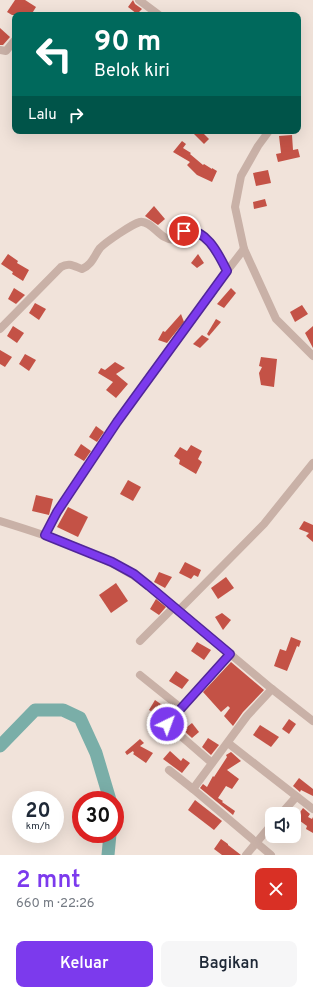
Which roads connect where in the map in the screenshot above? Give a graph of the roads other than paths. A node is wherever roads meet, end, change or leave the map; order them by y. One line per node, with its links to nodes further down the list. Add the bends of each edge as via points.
1 (139, 0): 2 (street)
2 (156, 12)
3 (12, 44): 4 (street, via 6,51)
4 (0, 50)
5 (267, 134): 6 (street, via 241,176 235,207)
6 (244, 250): 7 (street); 9 (street, via 276,319)
7 (227, 271): 8 (street, via 218,254 202,234 184,231 175,240 169,241 149,225 138,222 101,248 85,268 66,264 61,267); 12 (street, via 117,422 57,512)
8 (0, 329)
9 (313, 356)
10 (313, 463): 13 (street, via 264,524)
11 (0, 521): 12 (street)
12 (45, 535): 13 (street, via 112,562 134,574)
13 (176, 609): 14 (street); 15 (street)
14 (140, 641)
15 (230, 654): 17 (street); 18 (street)
16 (140, 675): 18 (street)
17 (272, 689): 19 (street); 20 (street, via 247,716)
18 (181, 708): 21 (street, via 167,724)
19 (313, 721)
20 (228, 743): 21 (street); 24 (street)
21 (212, 763): 23 (street)
22 (169, 770): 23 (street)
23 (193, 789): 28 (street)
24 (296, 796): 25 (street); 26 (street)
25 (287, 807)
26 (313, 809)
27 (265, 832): 28 (street)
28 (255, 843): 29 (street); 30 (street)
29 (246, 855)
30 (271, 855)

